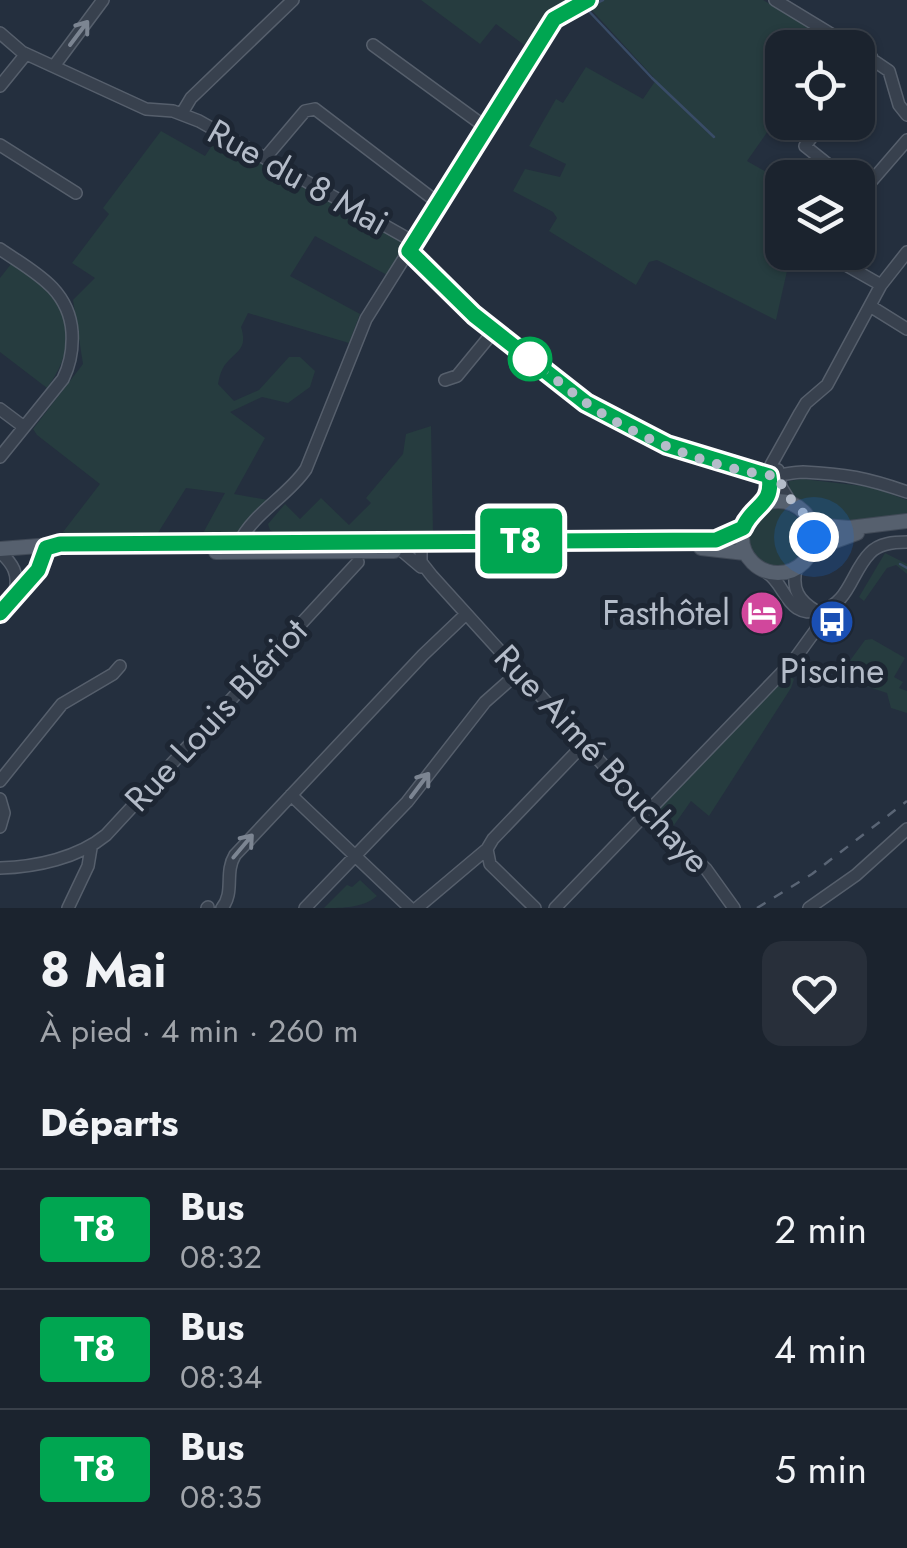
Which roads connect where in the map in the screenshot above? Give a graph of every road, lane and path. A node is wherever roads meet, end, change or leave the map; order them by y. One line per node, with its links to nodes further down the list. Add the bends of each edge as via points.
1 (103, 0): 10 (street, one-way to 1)
2 (293, 0): 12 (street)
3 (588, 0): 14 (street, via 554,19)
4 (774, 0): 5 (street)
5 (825, 30)
6 (0, 33): 8 (street, Rue du 8 Mai)
7 (373, 45): 14 (street)
8 (26, 54): 10 (street, Rue du 8 Mai); 11 (street)
9 (875, 60): 13 (street, via 889,71)
10 (54, 66): 12 (street, Rue du 8 Mai, via 146,110)
11 (0, 86)
12 (182, 113): 18 (street, Rue du 8 Mai)
13 (907, 115)
14 (484, 126): 22 (street)
15 (810, 140): 19 (street, via 805,146)
16 (907, 140): 20 (street)
17 (0, 145): 21 (street)
18 (266, 158): 22 (street, via 314,109); 23 (street, Rue du 8 Mai)
19 (822, 160)
20 (875, 177)
21 (76, 193)
22 (437, 202): 23 (street)
23 (412, 247): 30 (street, Rue du 8 Mai); 39 (street, via 366,319 306,469)
24 (0, 249): 33 (street, via 52,285 71,324 70,366)
25 (907, 252): 27 (street)
26 (855, 270): 27 (street)
27 (881, 285): 28 (street)
28 (870, 306): 29 (street); 35 (street, via 827,385 800,413)
29 (907, 329)
30 (494, 331): 31 (street); 35 (street, Rue du 8 Mai, via 616,420 667,445)
31 (445, 380)
32 (0, 409): 33 (street)
33 (24, 427): 34 (street)
34 (0, 456)
35 (774, 476): 36 (street, Rue du 8 Mai, via 846,474); 37 (street); 38 (street)
36 (907, 492)
37 (766, 502): 38 (main road); 43 (main road)
38 (791, 503): 42 (main road)
39 (268, 510): 44 (street, via 259,532); 46 (street)
40 (907, 521): 41 (main road)
41 (887, 524): 42 (main road); 48 (main road)
42 (813, 525): 48 (main road)
43 (743, 528): 44 (main road, via 716,540); 53 (main road)
44 (270, 542): 46 (main road)
45 (907, 542): 61 (street, via 869,553 838,602)
46 (239, 543): 47 (main road)
47 (46, 548): 49 (main road); 52 (main road); 59 (street, via 38,570)
48 (812, 549): 55 (main road)
49 (0, 550): 59 (street, via 18,578)
50 (402, 551): 51 (main road); 52 (main road); 57 (street)
51 (421, 551): 53 (main road, via 717,548); 57 (street, Rue Aimé Bouchaye)
52 (334, 552): 58 (street, via 342,563)
53 (745, 554): 56 (main road)
54 (358, 562): 58 (street, Rue Louis Blériot)
55 (796, 568): 56 (main road); 61 (street, via 797,594)
56 (766, 572): 60 (street)
57 (432, 576): 63 (street, Rue Aimé Bouchaye)
58 (340, 581): 74 (street, Rue Louis Blériot)
59 (11, 599): 62 (street)
60 (795, 606): 61 (street); 64 (street, via 810,629)
61 (820, 611): 64 (street)
62 (0, 612)
63 (466, 614): 66 (street, Rue Aimé Bouchaye); 69 (street, Rue Aimé Bouchaye)
64 (794, 660): 71 (street)
65 (120, 666): 68 (street, via 62,704)
66 (519, 672): 67 (street, Rue Aimé Bouchaye); 76 (street, one-way to 66, via 408,802 485,702)
67 (584, 744): 71 (street, Rue Aimé Bouchaye); 75 (street)
68 (0, 781)
69 (291, 795): 76 (street); 79 (street, Rue Aimé Bouchaye, one-way to 69, via 230,897 231,860)
70 (0, 799): 72 (street)
71 (645, 811): 83 (street); 84 (street, Rue Aimé Bouchaye, via 706,869)
72 (0, 827)
73 (907, 829): 85 (street)
74 (90, 848): 77 (street); 78 (street)
75 (487, 849): 81 (street); 82 (street, via 490,864)
76 (354, 857): 80 (street); 81 (street)
77 (0, 868)
78 (68, 908)
79 (222, 908)
80 (305, 908)
81 (414, 908)
82 (535, 908)
83 (555, 908)
84 (734, 908)
85 (809, 908)

